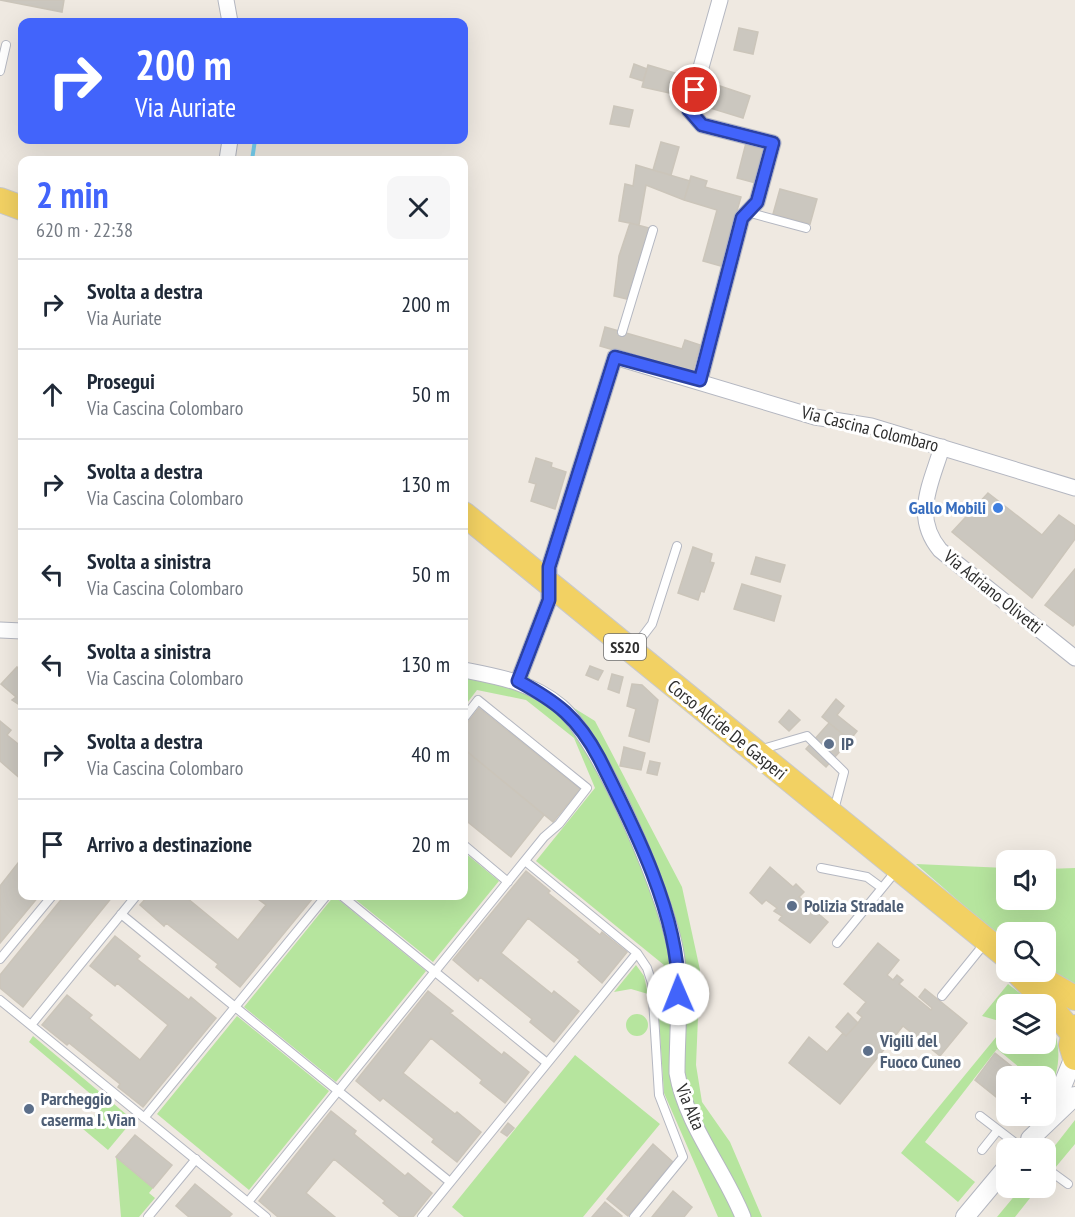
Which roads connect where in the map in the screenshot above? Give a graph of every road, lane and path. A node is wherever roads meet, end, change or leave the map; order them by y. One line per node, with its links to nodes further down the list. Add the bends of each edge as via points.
1 (226, 0): 3 (street)
2 (720, 0): 8 (street, via 689,110 702,125 773,143 757,202)
3 (229, 18)
4 (6, 45): 5 (lane)
5 (0, 71)
6 (0, 200): 7 (main road)
7 (18, 207)
8 (747, 212): 9 (lane); 12 (street, via 742,218)
9 (806, 228)
10 (653, 230): 11 (lane)
11 (622, 332)
12 (700, 380): 13 (street, Via Cascina Colombaro, via 815,417 871,426); 17 (street, Via Cascina Colombaro, via 616,354 549,567)
13 (942, 447): 14 (street, Via Cascina Colombaro); 21 (street, Via Adriano Olivetti, via 925,503 929,536 940,550)
14 (1075, 488)
15 (468, 517): 17 (main road, Corso Alcide De Gasperi / SS20)
16 (677, 546): 20 (lane, via 652,624)
17 (550, 585): 20 (main road, Corso Alcide De Gasperi / SS20); 23 (street, Via Cascina Colombaro, via 549,600)
18 (0, 630): 19 (street)
19 (18, 631)
20 (631, 651): 25 (main road, Corso Alcide De Gasperi / SS20)
21 (1075, 658)
22 (468, 671): 23 (street, Via Alta)
23 (518, 681): 72 (street, Via Alta, via 550,699 579,726 632,829 673,934 680,1089)
24 (468, 713): 28 (lane, via 478,700 587,789)
25 (753, 752): 26 (main road, Corso Alcide De Gasperi / SS20); 26 (lane, via 807,736 844,772)
26 (832, 817): 30 (main road, Corso Alcide De Gasperi / SS20)
27 (468, 848): 31 (lane)
28 (525, 861): 31 (lane); 40 (lane)
29 (821, 868): 32 (lane, via 867,878)
30 (897, 870): 32 (lane); 39 (main road, Corso Alcide De Gasperi / SS20)
31 (508, 882): 43 (lane)
32 (882, 888): 38 (lane)
33 (49, 900): 42 (lane)
34 (133, 900): 37 (lane)
35 (323, 900): 49 (lane)
36 (347, 900): 43 (lane)
37 (121, 914): 49 (lane); 50 (lane)
38 (837, 943)
39 (996, 951)
40 (637, 952): 52 (lane); 71 (lane, via 652,983 659,1095 683,1157)
41 (996, 953): 46 (lane)
42 (0, 959)
43 (435, 971): 52 (lane); 53 (lane)
44 (1027, 982): 51 (main road, via 1046,1001)
45 (1047, 982): 47 (main road)
46 (942, 996)
47 (1075, 998)
48 (0, 1000): 50 (lane)
49 (235, 1007): 53 (lane); 57 (lane)
50 (31, 1025): 57 (lane)
51 (1074, 1044): 54 (street)
52 (547, 1063): 65 (lane)
53 (338, 1091): 65 (lane); 67 (lane)
54 (1056, 1096)
55 (1075, 1096): 60 (street)
56 (980, 1116): 58 (lane)
57 (144, 1118): 62 (lane)
58 (998, 1130): 59 (lane); 61 (lane)
59 (1011, 1138)
60 (1032, 1138)
61 (982, 1150)
62 (196, 1159): 67 (lane); 68 (lane)
63 (1056, 1175): 66 (lane)
64 (996, 1180): 73 (street)
65 (450, 1182): 70 (lane)
66 (1068, 1184)
67 (248, 1202): 69 (lane)
68 (148, 1217)
69 (266, 1217)
70 (422, 1217)
71 (634, 1217)
72 (743, 1217)
73 (965, 1217)

